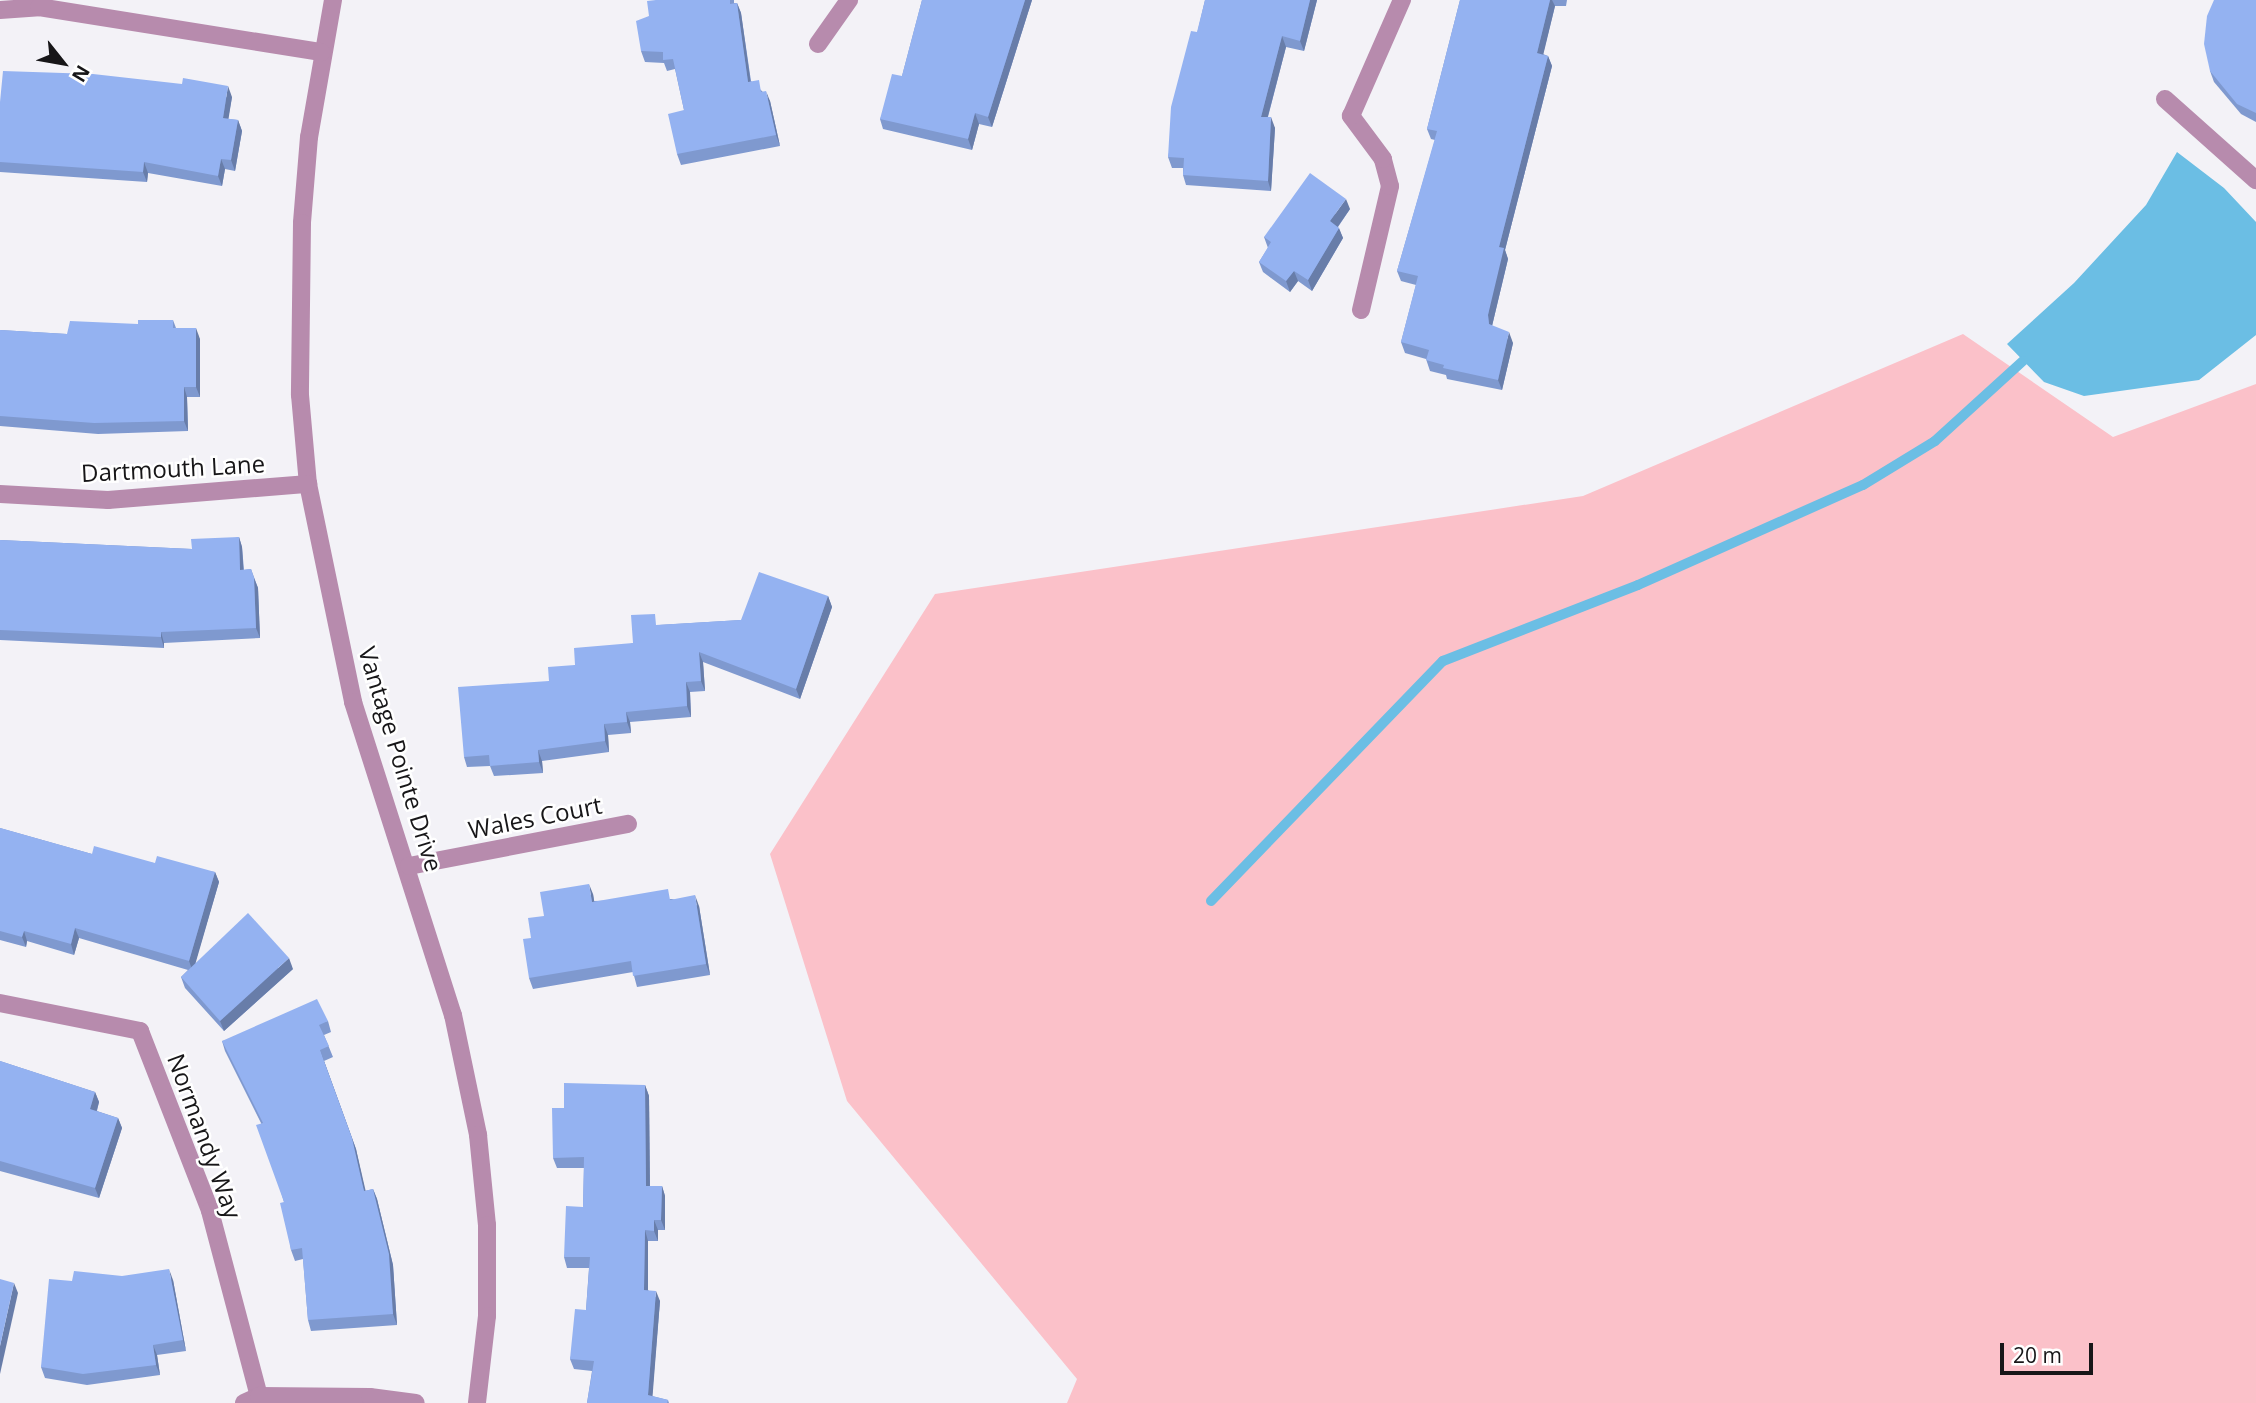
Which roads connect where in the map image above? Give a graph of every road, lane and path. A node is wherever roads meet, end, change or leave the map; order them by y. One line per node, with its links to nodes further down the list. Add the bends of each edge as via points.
1 (333, 0): 7 (street, Vantage Pointe Drive)
2 (849, 0): 6 (street)
3 (1402, 0): 10 (street, via 1351,116 1383,159 1390,186)
4 (40, 4): 5 (street); 7 (street)
5 (0, 10)
6 (818, 44)
7 (321, 52): 11 (street, Vantage Pointe Drive, via 302,223 300,395)
8 (2165, 99): 9 (street)
9 (2256, 180)
10 (1361, 310)
11 (308, 484): 12 (street, Dartmouth Lane, via 108,500); 14 (street, Vantage Pointe Drive, via 353,702)
12 (0, 494)
13 (628, 824): 14 (street, Wales Court)
14 (409, 866): 18 (street, Vantage Pointe Drive, via 453,1015 478,1135 487,1225 487,1316)
15 (0, 1003): 16 (street, Normandy Way, via 140,1031 210,1211)
16 (252, 1400): 17 (street, via 370,1398)
17 (416, 1403)
18 (477, 1403)

